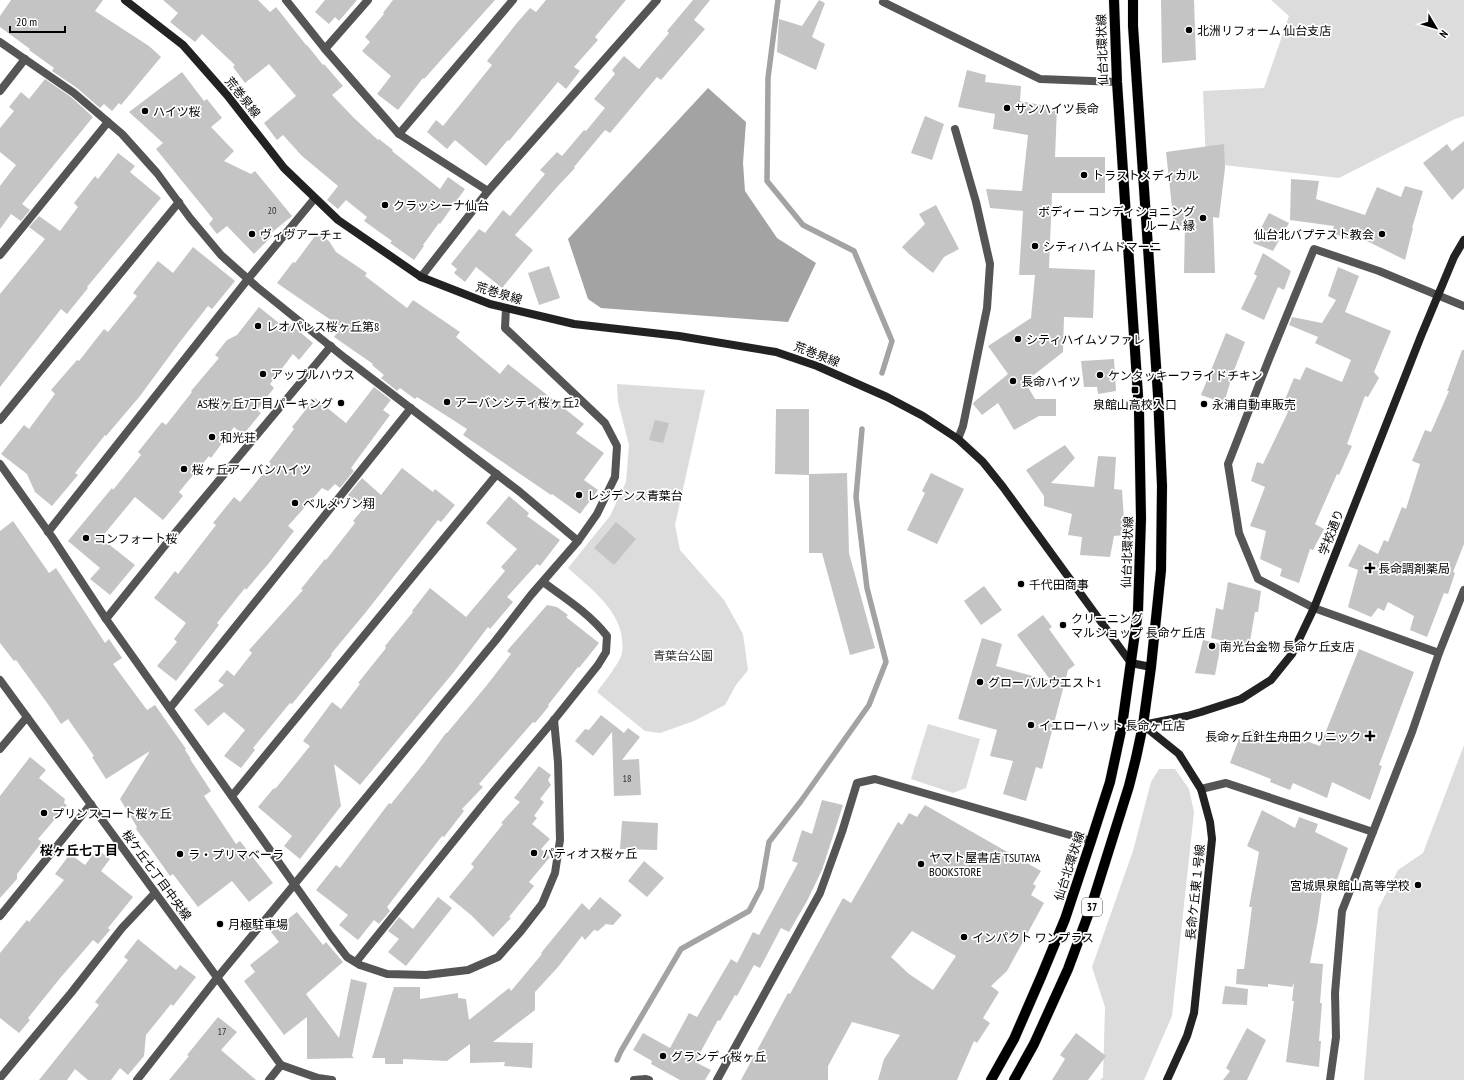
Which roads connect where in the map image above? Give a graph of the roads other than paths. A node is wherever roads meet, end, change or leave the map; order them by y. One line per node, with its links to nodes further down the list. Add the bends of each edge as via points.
1 (125, 0): 18 (street, 荒巻泉線, via 183,45 227,95 284,168)
2 (286, 0): 10 (street)
3 (368, 0): 10 (street)
4 (513, 0): 16 (street)
5 (657, 0): 17 (street)
6 (1114, 0): 12 (main road, 仙台北環状線 / 37)
7 (1133, 0): 41 (main road, 37, via 1162,486 1161,570)
8 (883, 2): 12 (street, via 1040,79)
9 (0, 42): 11 (street)
10 (325, 49): 16 (street)
11 (25, 59): 13 (street); 14 (street)
12 (1117, 82): 40 (main road, 仙台北環状線 / 37, via 1139,425 1139,582)
13 (0, 91)
14 (108, 122): 19 (street, via 157,173); 21 (street)
15 (955, 130): 30 (street, via 976,202 990,264 987,308 963,426)
16 (399, 134): 17 (street)
17 (488, 191): 22 (street)
18 (315, 198): 22 (street, 荒巻泉線, via 338,220); 23 (street)
19 (179, 202): 23 (street, via 221,255); 29 (street)
20 (1464, 240): 24 (street, 学校通り)
21 (0, 255)
22 (421, 277): 26 (street, 荒巻泉線)
23 (248, 279): 27 (street); 33 (street)
24 (1438, 296): 25 (street); 37 (street, 学校通り); 37 (street, via 1379,271 1314,249 1266,366 1228,464 1239,533 1258,579)
25 (1464, 306)
26 (506, 308): 30 (street, 荒巻泉線, via 574,324 679,336 776,352 817,366 887,397); 34 (street, via 505,328 605,423 617,446 615,477 597,514)
27 (330, 346): 28 (street); 38 (street)
28 (411, 408): 32 (street); 43 (street)
29 (0, 420)
30 (958, 439): 40 (street, 荒巻泉線, via 983,462)
31 (0, 464): 33 (street)
32 (497, 474): 34 (street); 50 (street)
33 (48, 532): 38 (street)
34 (578, 541): 35 (street)
35 (543, 582): 45 (street, via 600,626 607,636 606,652); 54 (street)
36 (1464, 590): 39 (street)
37 (1314, 608): 39 (street); 46 (street, 学校通り, via 1292,654 1271,680 1241,699 1201,712)
38 (106, 619): 43 (street)
39 (1439, 653): 52 (street)
40 (1131, 663): 41 (street); 47 (main road, 仙台北環状線 / 37)
41 (1151, 667): 46 (main road, 37)
42 (0, 680): 44 (street, 桜ケ丘七丁目中央線)
43 (170, 708): 50 (street)
44 (27, 717): 48 (street); 51 (street, 桜ケ丘七丁目中央線)
45 (554, 720): 57 (street); 57 (street, via 560,840 555,873 542,904 521,931 498,957 468,970 426,975 387,974)
46 (1143, 725): 47 (street, 学校通り); 49 (street, 長命ケ丘東１号線, via 1179,754); 68 (main road, 37, via 1129,786 1091,907 1065,976 1034,1044)
47 (1122, 726): 53 (main road, 仙台北環状線 / 37, via 1110,782)
48 (0, 749)
49 (1201, 789): 52 (street, via 1226,783); 69 (street, 長命ケ丘東１号線, via 1212,839 1194,1013 1187,1036)
50 (232, 796): 54 (street)
51 (90, 804): 55 (street, 桜ケ丘七丁目中央線); 56 (street)
52 (1373, 832): 70 (street, via 1342,911 1335,993 1336,1037)
53 (1092, 841): 66 (street, via 875,779 857,783 820,893); 67 (main road, 仙台北環状線 / 37, via 1066,919 1014,1038)
54 (295, 884): 57 (street, via 347,957); 58 (street)
55 (155, 893): 58 (street, 桜ケ丘七丁目中央線); 60 (street, via 122,928)
56 (0, 916)
57 (356, 962)
58 (218, 978): 59 (street, 桜ケ丘七丁目中央線); 61 (street)
59 (281, 1065): 62 (street); 63 (street, via 318,1078)
60 (0, 1078)
61 (137, 1080)
62 (269, 1080)
63 (332, 1080)
64 (634, 1080): 65 (street)
65 (649, 1080)
66 (717, 1080)
67 (991, 1080)
68 (1014, 1080)
69 (1167, 1080)
70 (1330, 1080)

